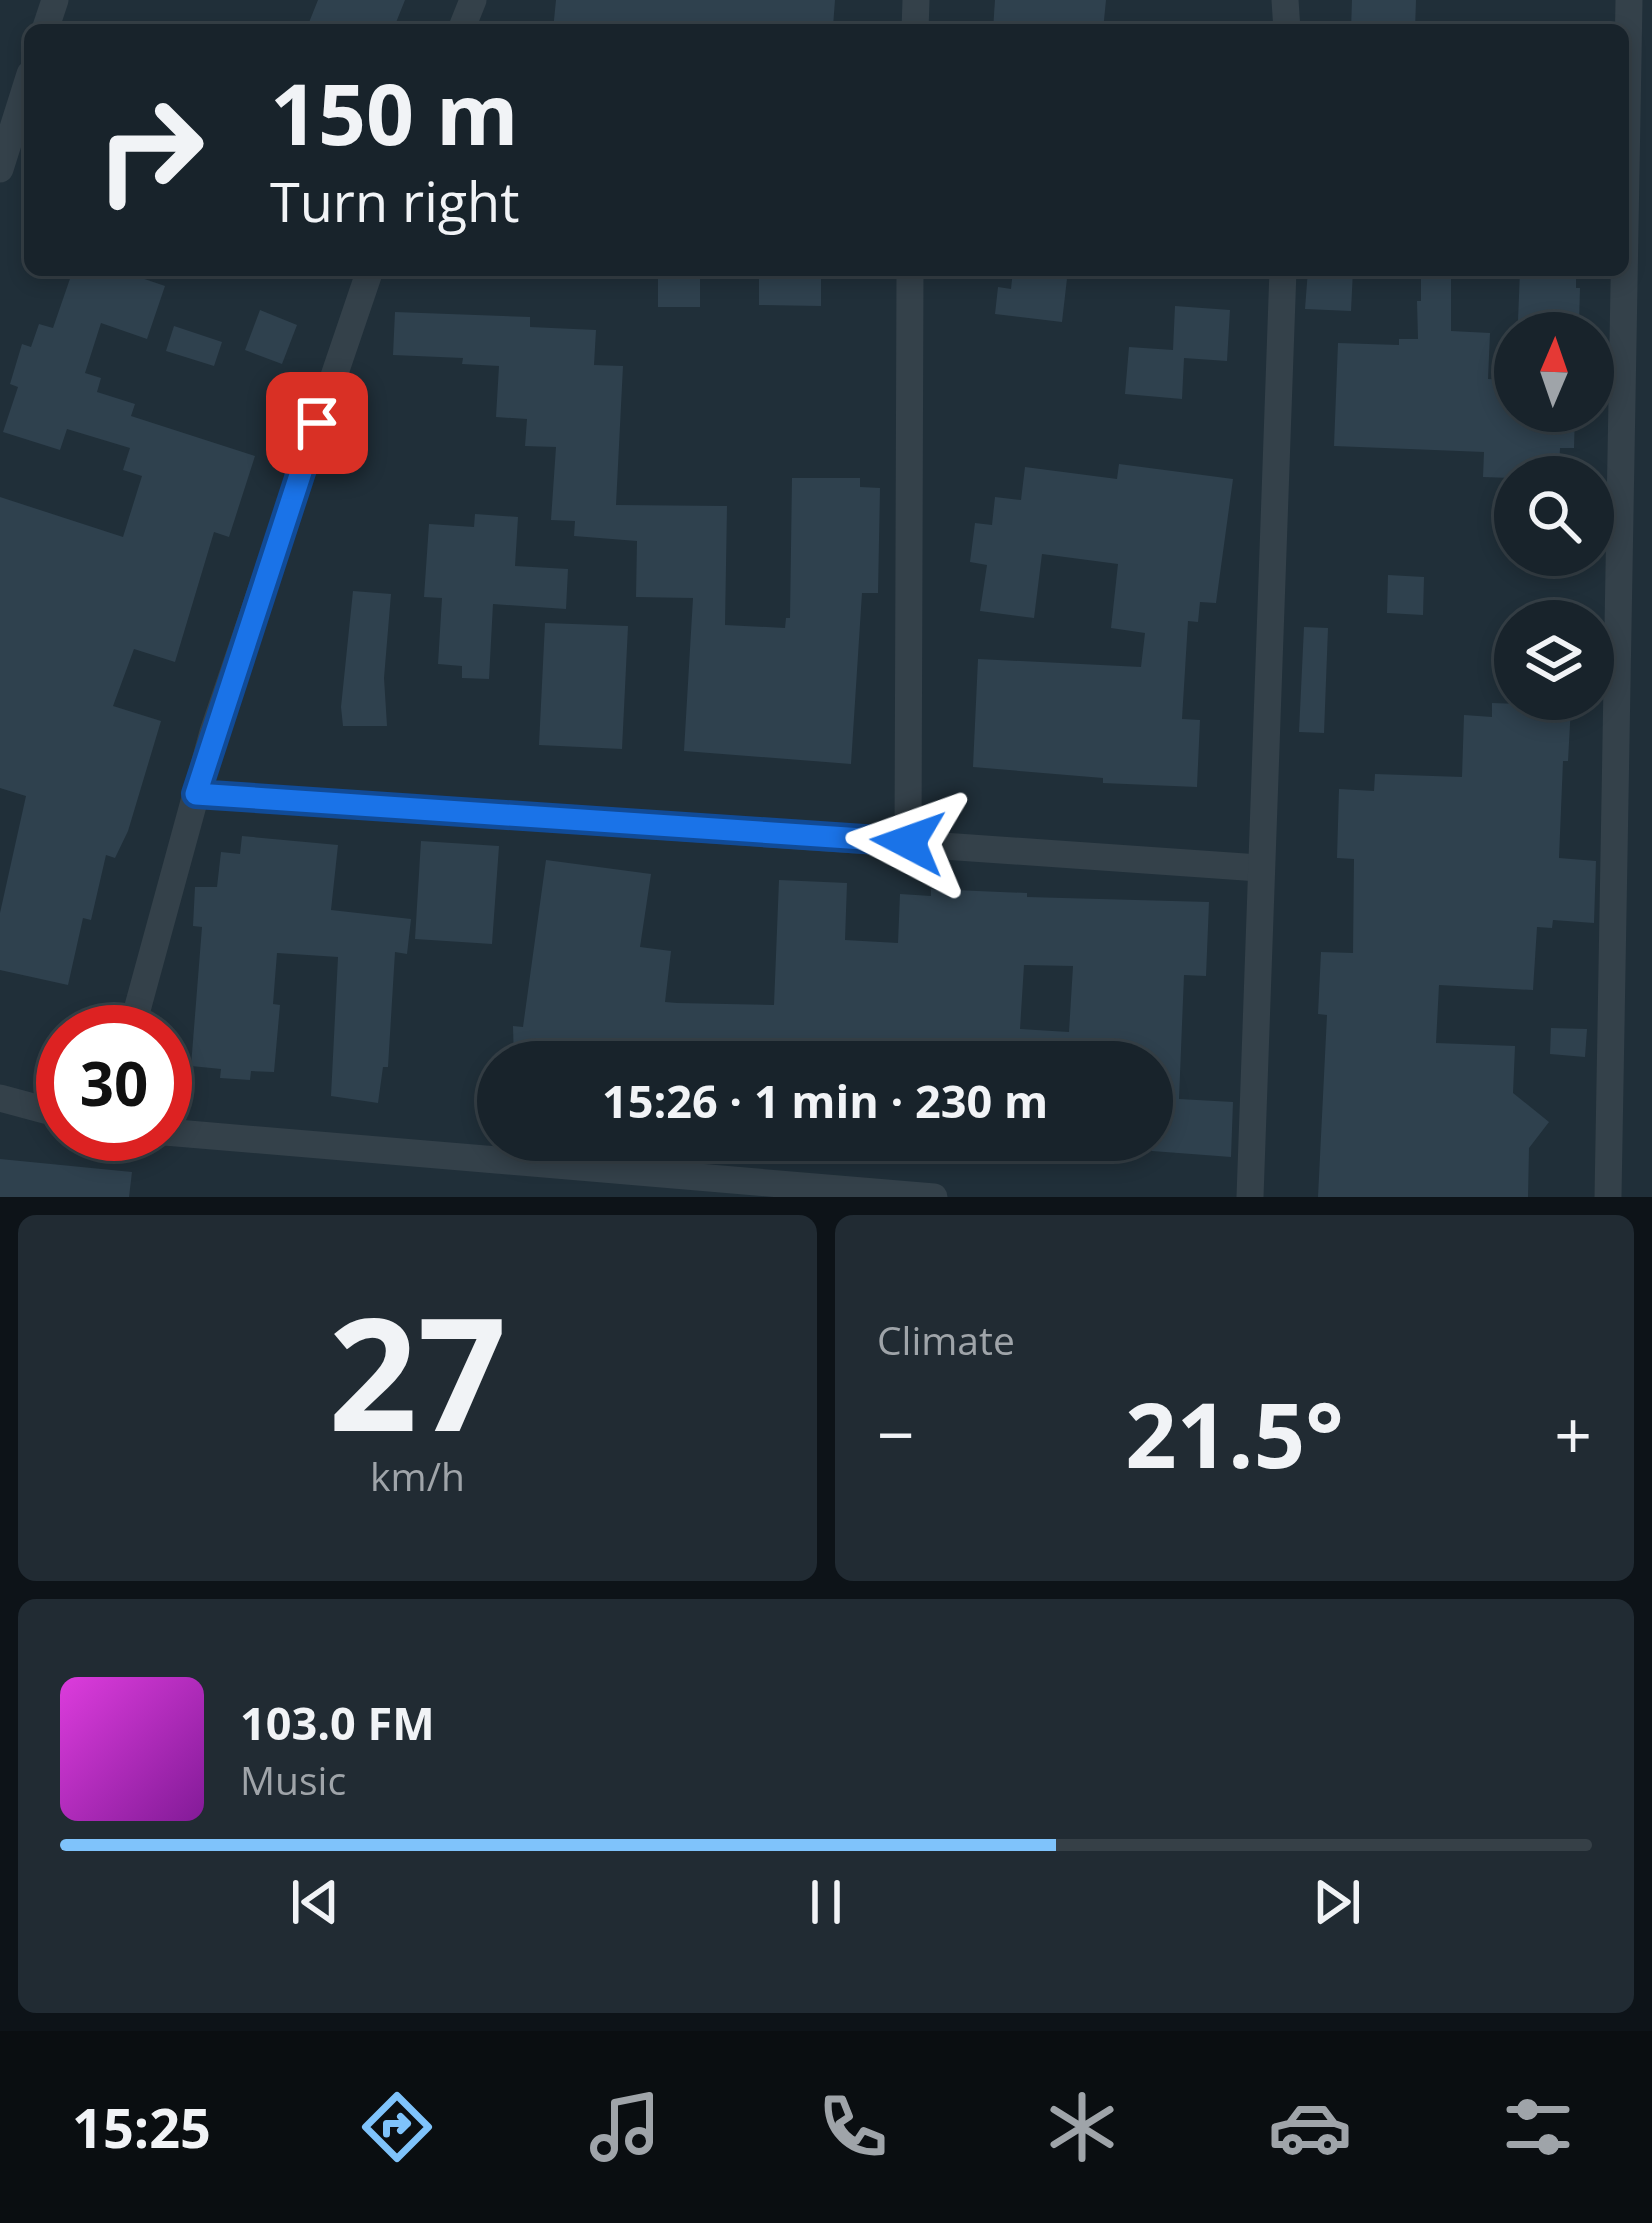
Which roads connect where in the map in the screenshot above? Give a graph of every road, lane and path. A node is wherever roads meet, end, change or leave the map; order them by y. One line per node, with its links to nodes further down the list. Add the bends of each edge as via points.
1 (24, 93): 2 (street)
2 (0, 169)
3 (368, 276): 7 (street)
4 (910, 276): 8 (street)
5 (1283, 276): 9 (street)
6 (1624, 276): 16 (street)
7 (196, 794): 8 (street); 10 (street)
8 (908, 842): 9 (street)
9 (1259, 868): 15 (street)
10 (137, 1005)
11 (0, 1098): 12 (street)
12 (36, 1105)
13 (192, 1134): 14 (street)
14 (934, 1197)
15 (1250, 1197)
16 (1608, 1197)

